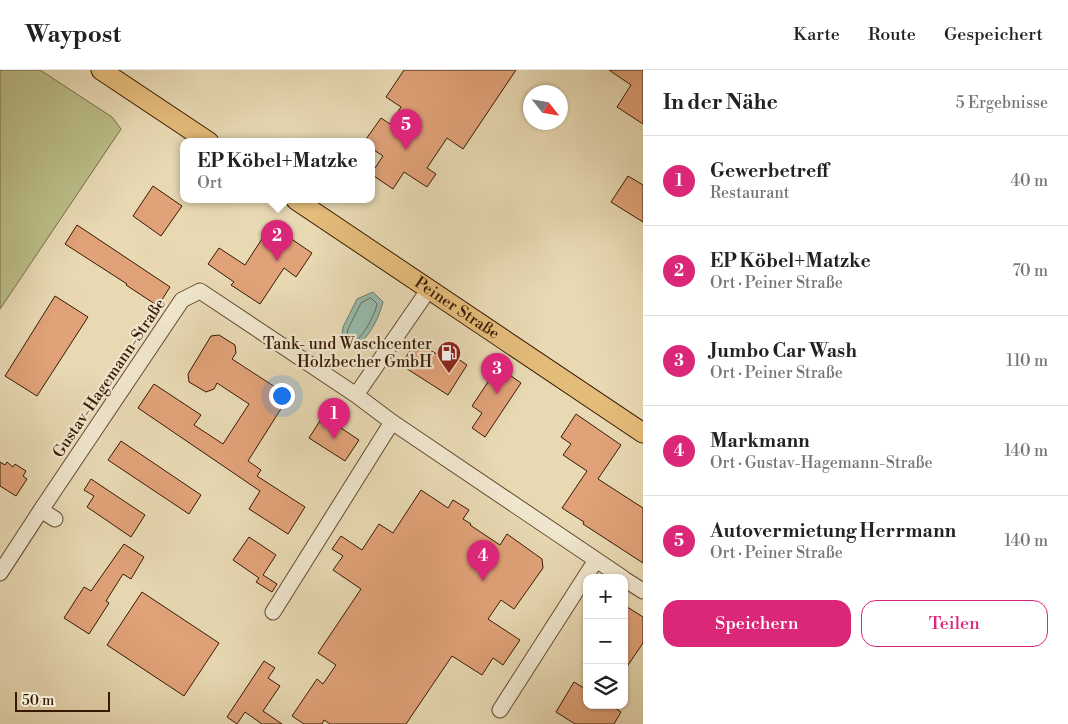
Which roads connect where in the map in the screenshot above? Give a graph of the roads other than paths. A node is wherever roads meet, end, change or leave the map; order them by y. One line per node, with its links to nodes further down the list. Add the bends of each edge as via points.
1 (101, 70): 2 (main road)
2 (204, 138)
3 (300, 203): 4 (main road, Peiner Straße)
4 (429, 289): 5 (street); 7 (main road, Peiner Straße)
5 (356, 395): 6 (street, Gustav-Hagemann-Straße); 8 (street, Gustav-Hagemann-Straße, via 200,291 182,300)
6 (392, 422): 10 (street, Gustav-Hagemann-Straße); 15 (street)
7 (643, 434)
8 (41, 510): 9 (street); 11 (street)
9 (55, 519)
10 (596, 560): 12 (street, Gustav-Hagemann-Straße); 16 (street)
11 (0, 573)
12 (617, 574)
13 (628, 581): 14 (street, Gustav-Hagemann-Straße)
14 (643, 591)
15 (273, 612)
16 (500, 710)

